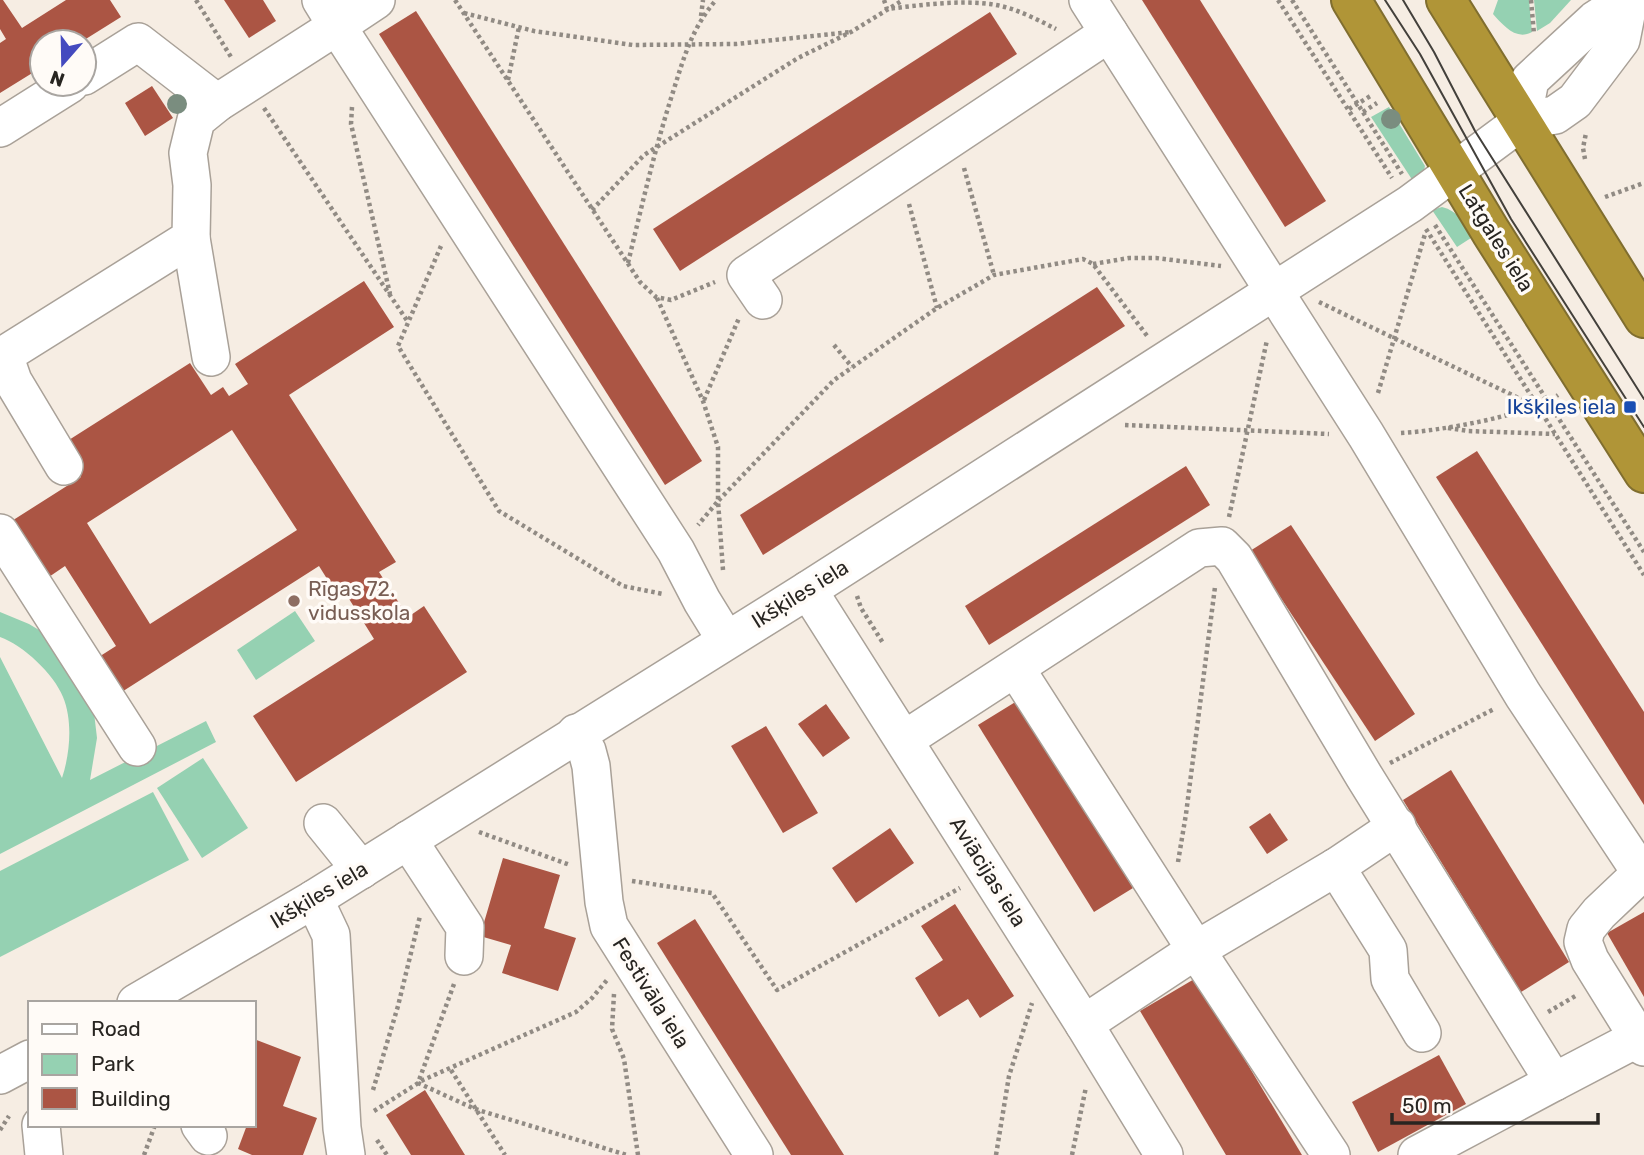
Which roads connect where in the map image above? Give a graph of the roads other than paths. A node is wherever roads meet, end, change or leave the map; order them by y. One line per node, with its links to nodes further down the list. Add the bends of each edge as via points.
1 (376, 0): 6 (street)
2 (1088, 0): 7 (street)
3 (1351, 0): 13 (highway, Latgales iela)
4 (1446, 0): 11 (highway)
5 (1627, 0): 11 (street, via 1620,40 1575,101 1555,116)
6 (329, 13): 10 (street, via 247,84); 24 (street, via 676,551 713,592)
7 (1100, 39): 15 (street); 16 (street, via 901,170)
8 (98, 67): 10 (street, via 138,42)
9 (48, 98): 12 (street)
10 (217, 103): 14 (street, via 196,120 188,153)
11 (1522, 121): 13 (street, Ikšķiles iela); 17 (highway)
12 (0, 128)
13 (1454, 170): 15 (street, Ikšķiles iela, via 1418,211); 21 (highway, Latgales iela)
14 (191, 238): 18 (street); 19 (street)
15 (1267, 280): 23 (street, Ikšķiles iela); 40 (street, via 1523,695 1639,870 1586,929 1583,942)
16 (756, 289)
17 (1644, 318)
18 (2, 357): 20 (street)
19 (211, 358)
20 (64, 466)
21 (1644, 473)
22 (0, 533): 28 (street)
23 (808, 590): 24 (street, Ikšķiles iela); 27 (street, Aviācijas iela)
24 (726, 640): 26 (street, Ikšķiles iela)
25 (1016, 669): 27 (street); 30 (street, via 1199,548 1222,545); 35 (street)
26 (576, 733): 31 (street, Ikšķiles iela); 45 (street, Festivāla iela, via 591,766 601,877 609,926 622,962)
27 (904, 740): 38 (street, Aviācijas iela)
28 (137, 747)
29 (323, 822): 33 (street)
30 (1397, 826): 32 (street); 41 (street)
31 (408, 840): 33 (street, Ikšķiles iela); 36 (street, via 465,927)
32 (1336, 867): 35 (street); 39 (street, via 1388,950 1390,979)
33 (361, 870): 34 (street, Ikšķiles iela)
34 (314, 899): 37 (street, Ikšķiles iela); 44 (street, via 331,935)
35 (1196, 950): 38 (street); 47 (street)
36 (464, 956)
37 (139, 1001)
38 (1084, 1024): 46 (street, Aviācijas iela)
39 (1422, 1033)
40 (1641, 1043): 41 (street)
41 (1554, 1082): 48 (street)
42 (41, 1127): 43 (street)
43 (44, 1155)
44 (346, 1155)
45 (754, 1155)
46 (1164, 1155)
47 (1331, 1155)
48 (1417, 1155)

